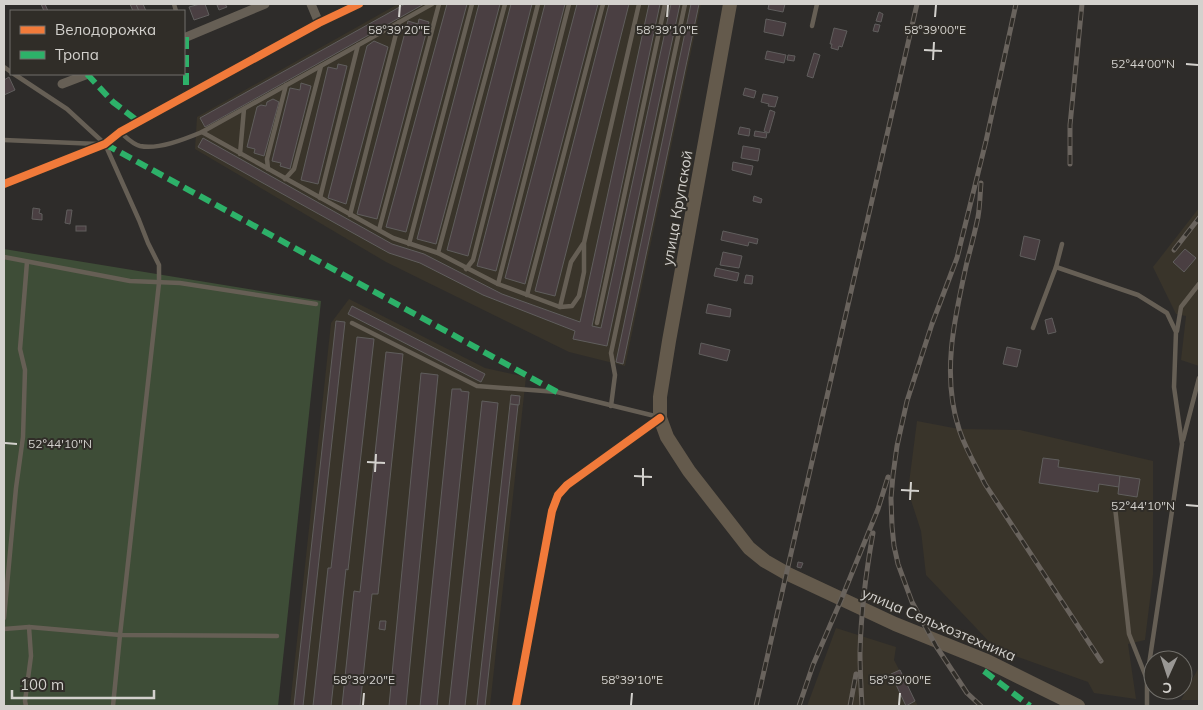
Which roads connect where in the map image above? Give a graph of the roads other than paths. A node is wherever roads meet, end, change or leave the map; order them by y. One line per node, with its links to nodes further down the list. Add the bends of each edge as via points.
1 (265, 4): 19 (street)
2 (312, 4): 17 (street)
3 (359, 4): 17 (street)
4 (432, 4): 16 (lane)
5 (438, 4): 37 (lane)
6 (472, 4): 39 (lane)
7 (505, 4): 41 (lane)
8 (538, 4): 45 (lane, via 473,260)
9 (569, 4): 47 (lane)
10 (603, 4): 49 (lane)
11 (638, 4): 38 (lane)
12 (666, 4): 53 (lane)
13 (685, 4): 57 (lane, via 611,354 615,375)
14 (730, 4): 58 (main road, улица Крупской, via 669,342)
15 (817, 4): 18 (lane)
16 (399, 22): 20 (lane); 36 (lane)
17 (319, 23): 27 (street)
18 (812, 26)
19 (185, 36)
20 (358, 45): 21 (lane); 35 (lane)
21 (321, 66): 25 (lane); 33 (lane, via 294,169)
22 (15, 75): 30 (lane, via 68,110)
23 (85, 75): 24 (street)
24 (62, 84)
25 (286, 86): 26 (lane); 32 (lane, via 267,159)
26 (244, 109): 28 (lane); 31 (lane)
27 (120, 132): 28 (lane, via 132,142 148,146 178,142); 30 (street)
28 (202, 132): 31 (lane)
29 (4, 140): 30 (lane)
30 (105, 144): 34 (street); 46 (lane, via 159,265)
31 (240, 154): 32 (lane)
32 (268, 169): 33 (lane)
33 (285, 178): 35 (lane)
34 (4, 184)
35 (320, 198): 36 (lane)
36 (350, 214): 37 (lane)
37 (379, 230): 39 (lane)
38 (584, 243): 51 (lane, via 571,262); 51 (lane, via 584,272 579,296 572,306)
39 (409, 244): 41 (lane)
40 (1062, 244): 44 (lane)
41 (438, 253): 45 (lane)
42 (4, 257): 43 (lane)
43 (27, 262): 46 (lane, via 130,281); 61 (lane, via 20,349 25,370 22,437)
44 (1056, 267): 54 (lane); 55 (lane, via 1138,295 1167,313)
45 (466, 269): 47 (lane)
46 (159, 283): 50 (lane); 64 (lane)
47 (498, 284): 49 (lane)
48 (1199, 284): 55 (lane, via 1182,307)
49 (527, 295): 51 (lane)
50 (316, 304)
51 (560, 307)
52 (352, 323): 57 (lane, via 477,386 557,392)
53 (597, 323)
54 (1034, 328)
55 (1176, 332): 59 (lane, via 1174,388)
56 (1199, 378): 59 (lane)
57 (611, 406): 58 (lane)
58 (660, 418): 70 (street, via 567,485 558,495 552,511); 71 (main road, улица Сельхозтехника, via 667,438 689,471 749,548 765,561 786,574 986,661)
59 (1182, 444): 66 (lane)
60 (1115, 507): 67 (lane, via 1129,634)
61 (4, 618)
62 (29, 627): 63 (lane); 64 (lane); 68 (lane, via 31,656)
63 (4, 629)
64 (120, 635): 65 (lane); 69 (lane)
65 (277, 636)
66 (1151, 650)
67 (1143, 668)
68 (26, 706)
69 (114, 706)
70 (516, 706)
71 (1078, 706)

